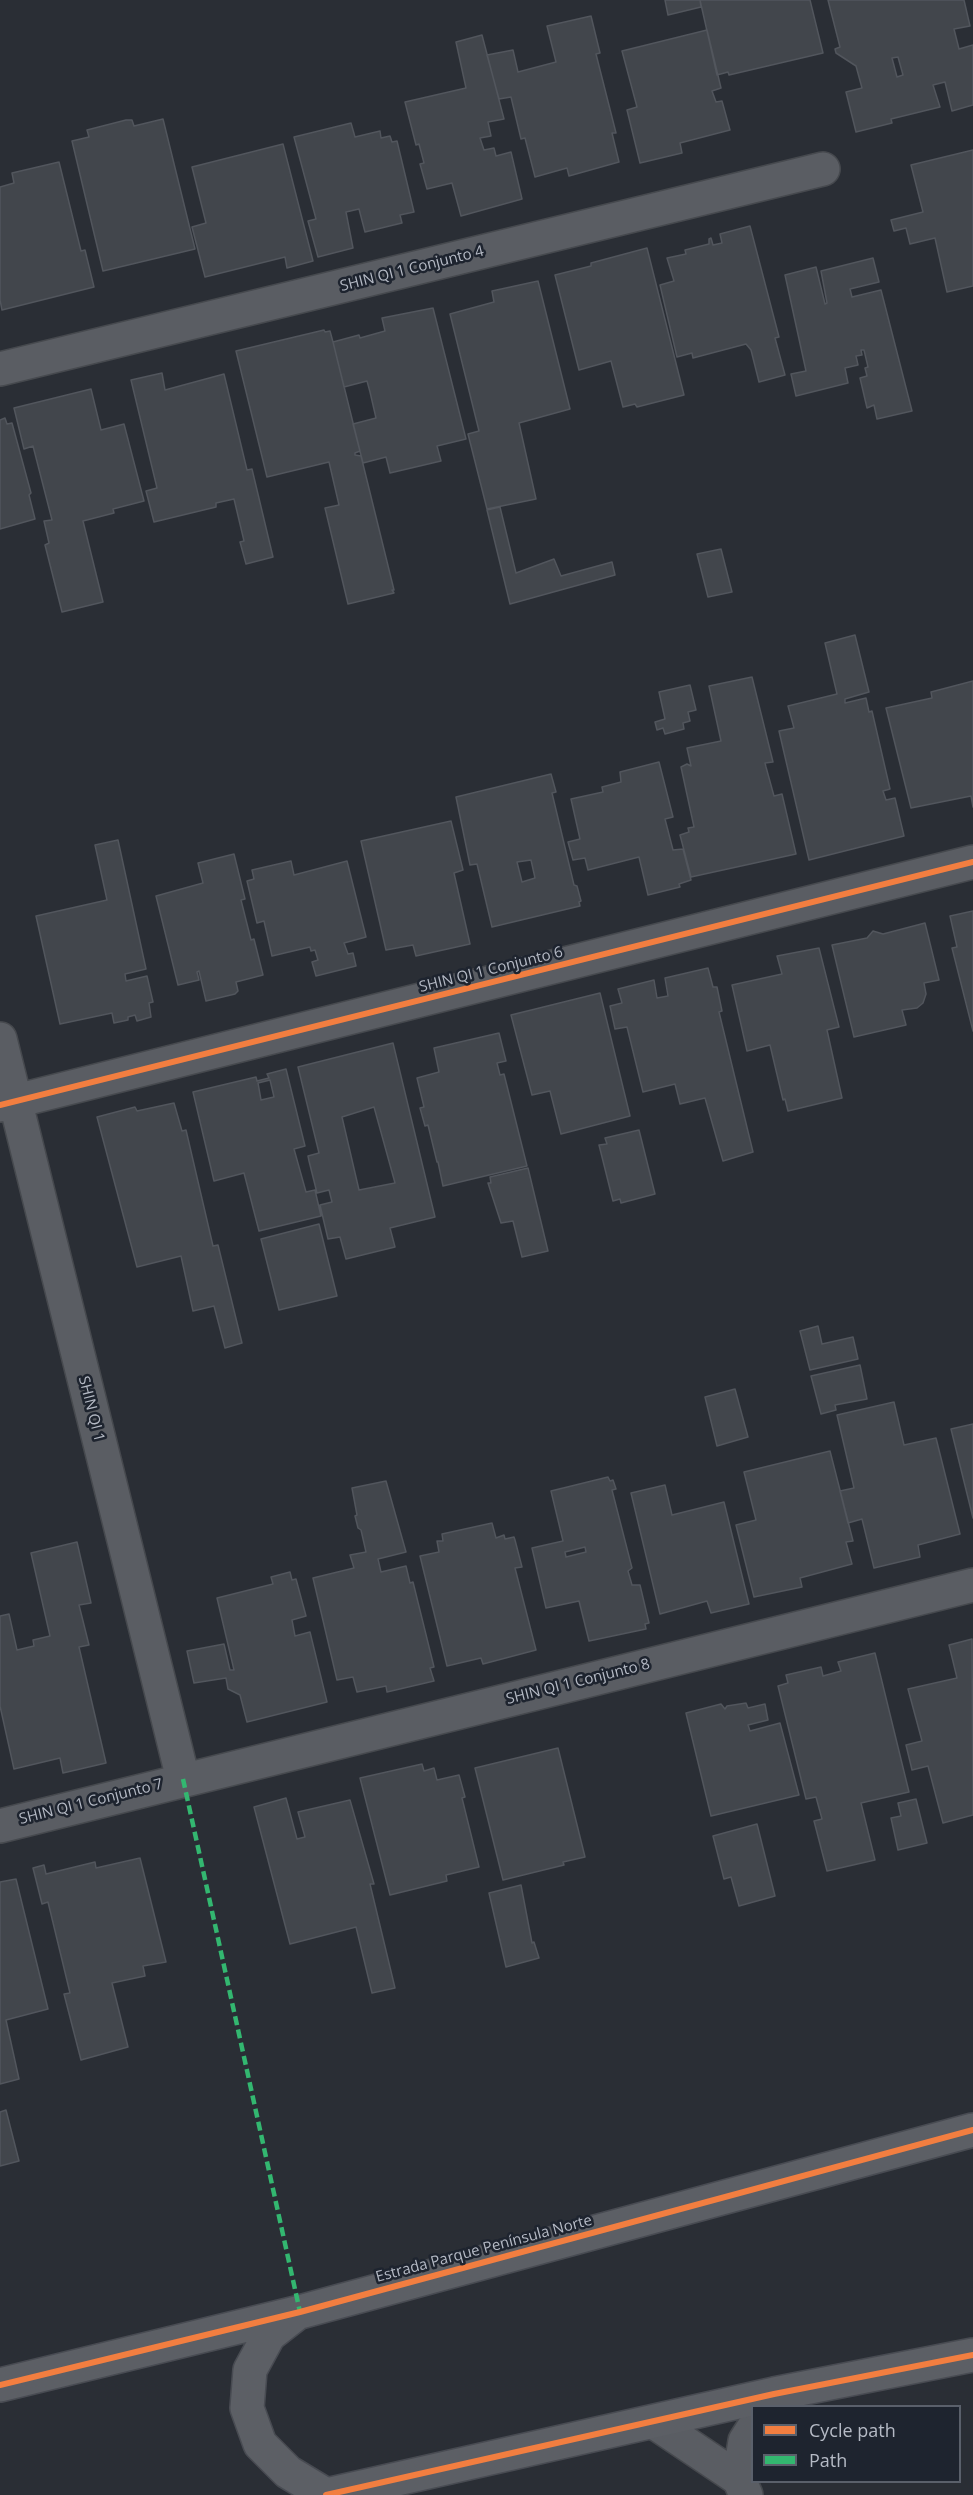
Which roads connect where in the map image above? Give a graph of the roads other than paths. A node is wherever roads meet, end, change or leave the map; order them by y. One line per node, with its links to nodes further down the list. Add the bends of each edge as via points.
1 (823, 169): 2 (street, SHIN QI 1 Conjunto 4)
2 (0, 369)
3 (973, 862): 5 (street, SHIN QI 1 Conjunto 6)
4 (0, 1040): 5 (street, SHIN QI 1)
5 (8, 1103): 7 (street, SHIN QI 1)
6 (973, 1585): 7 (street, SHIN QI 1 Conjunto 8)
7 (183, 1779): 8 (street, SHIN QI 1 Conjunto 7)
8 (0, 1826)
9 (973, 2130): 10 (main road, Estrada Parque Península Norte)
10 (300, 2312): 12 (main road, Estrada Parque Península Norte); 17 (main road, via 269,2335 250,2370 247,2408 260,2444 288,2472)
11 (973, 2355): 13 (main road)
12 (0, 2385)
13 (770, 2400): 14 (main road)
14 (654, 2422): 16 (street); 17 (main road)
15 (751, 2433): 16 (street, via 745,2441)
16 (742, 2487)
17 (326, 2495)

